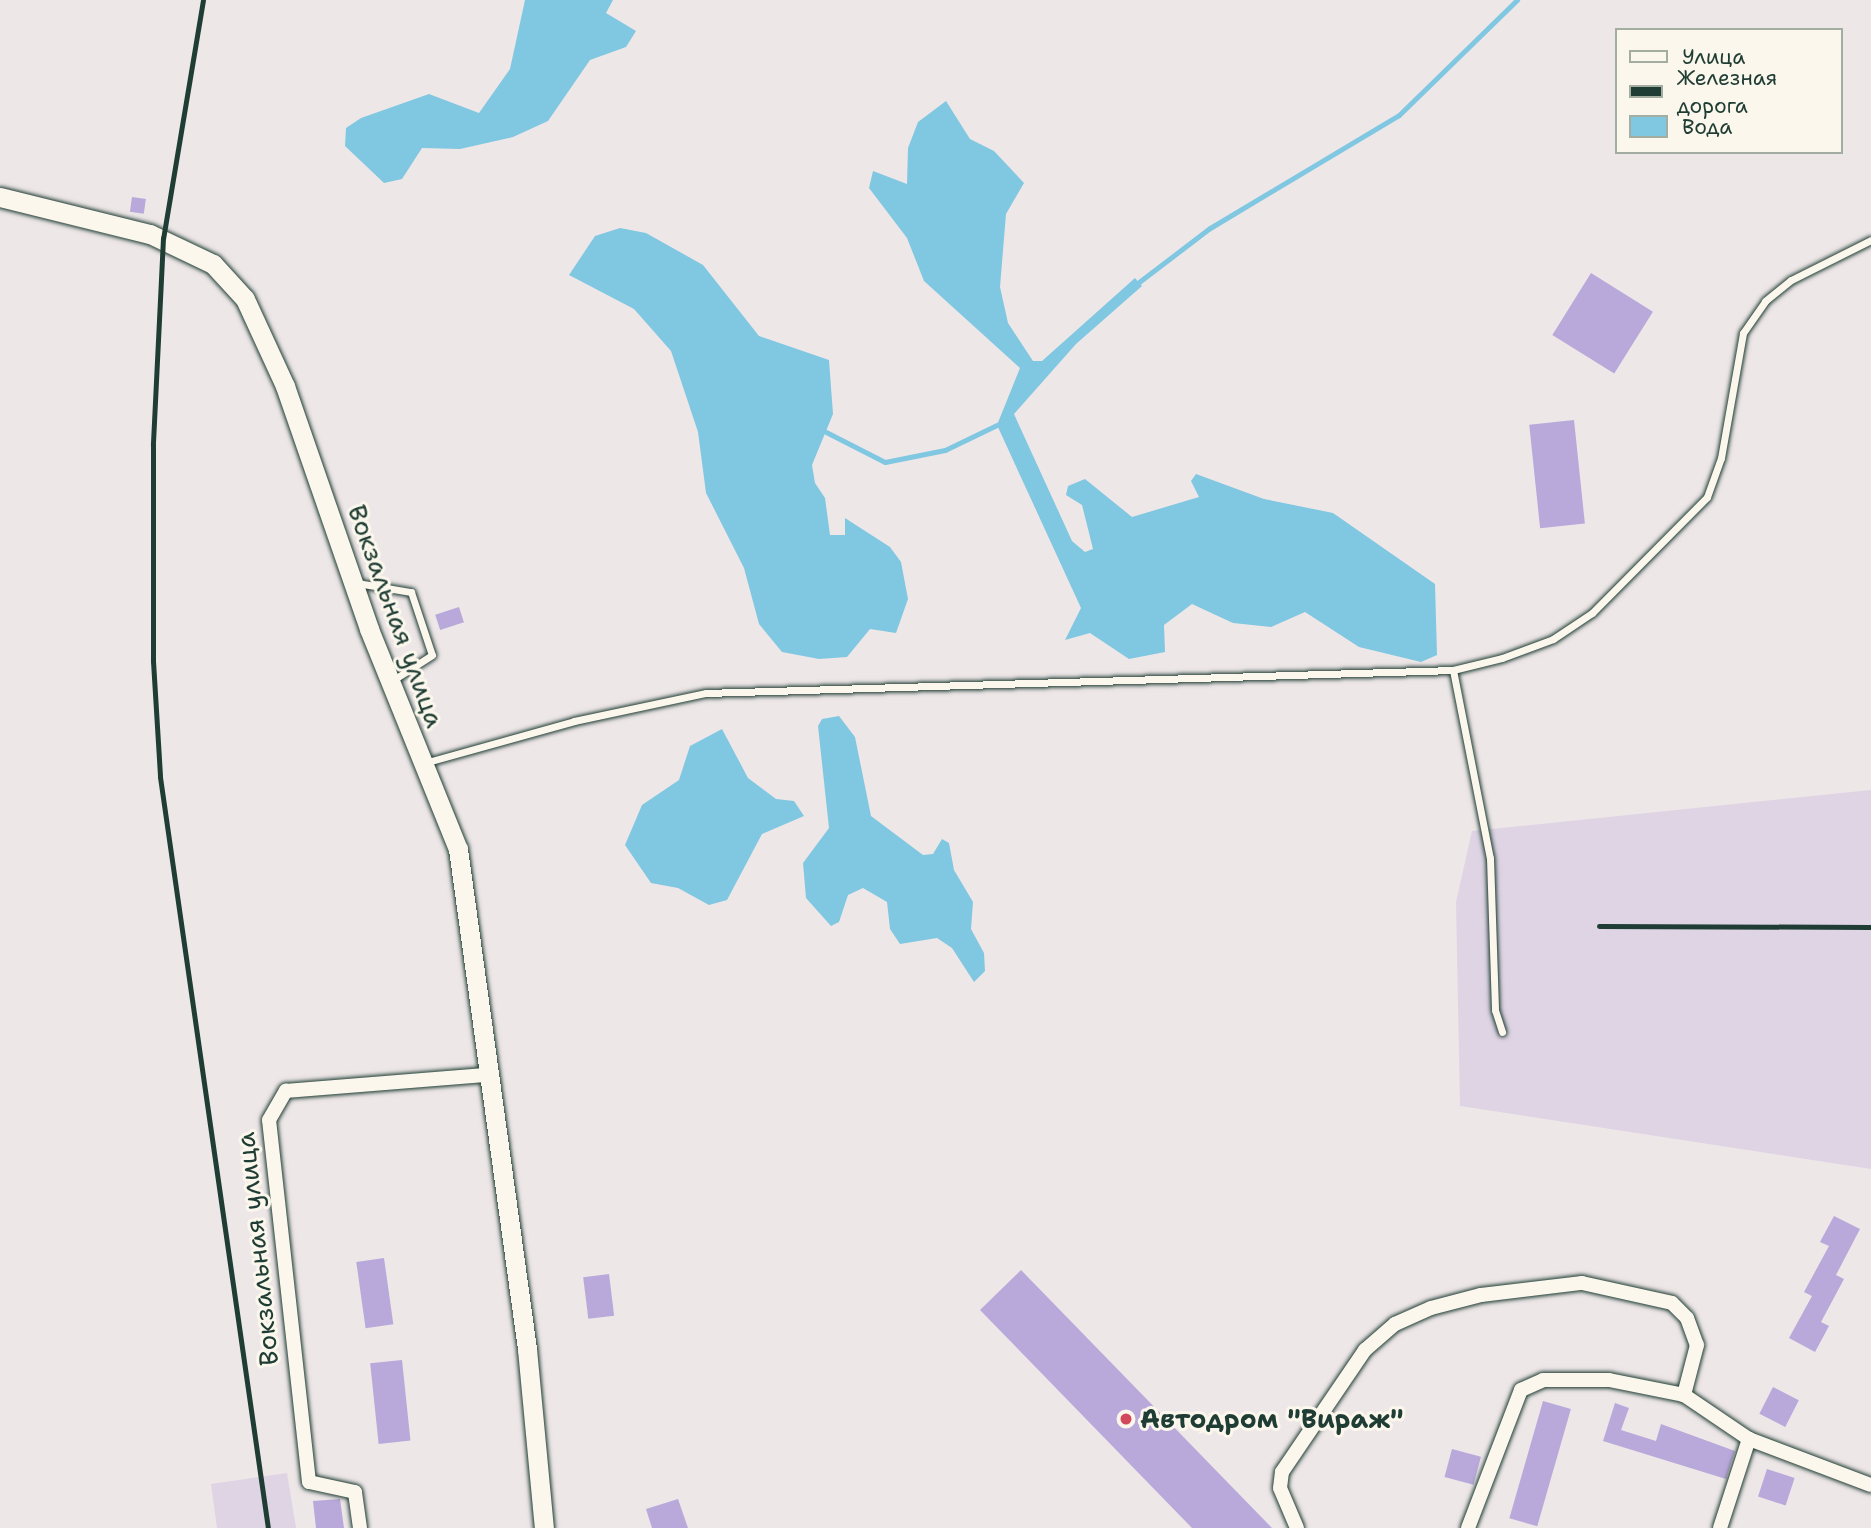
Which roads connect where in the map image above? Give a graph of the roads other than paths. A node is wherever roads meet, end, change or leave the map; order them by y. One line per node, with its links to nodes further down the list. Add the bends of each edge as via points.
1 (0, 197): 3 (street, Вокзальная улица, via 150,234 213,264 245,299 285,386)
2 (1871, 240): 4 (lane, via 1791,280 1765,300 1743,333 1721,458 1707,497 1591,613 1553,639)
3 (355, 582): 5 (street, Вокзальная улица); 5 (lane, via 411,592 432,655)
4 (1453, 670): 6 (lane, via 706,693 574,721); 7 (lane, via 1490,858 1495,1010)
5 (389, 682): 6 (street, Вокзальная улица)
6 (424, 763): 8 (street, Вокзальная улица, via 458,849)
7 (1502, 1032)
8 (487, 1075): 12 (street, Вокзальная улица, via 286,1091 269,1121 309,1482 355,1493); 13 (street, Вокзальная улица, via 527,1349)
9 (1684, 1395): 10 (street); 14 (street, via 1697,1345 1687,1318 1672,1303 1582,1283 1480,1295 1432,1308 1395,1324 1365,1350 1282,1472 1280,1488); 15 (street, via 1609,1380 1543,1380 1521,1390)
10 (1749, 1439): 11 (street); 16 (street)
11 (1871, 1485)
12 (360, 1528)
13 (544, 1528)
14 (1297, 1528)
15 (1468, 1528)
16 (1720, 1528)

